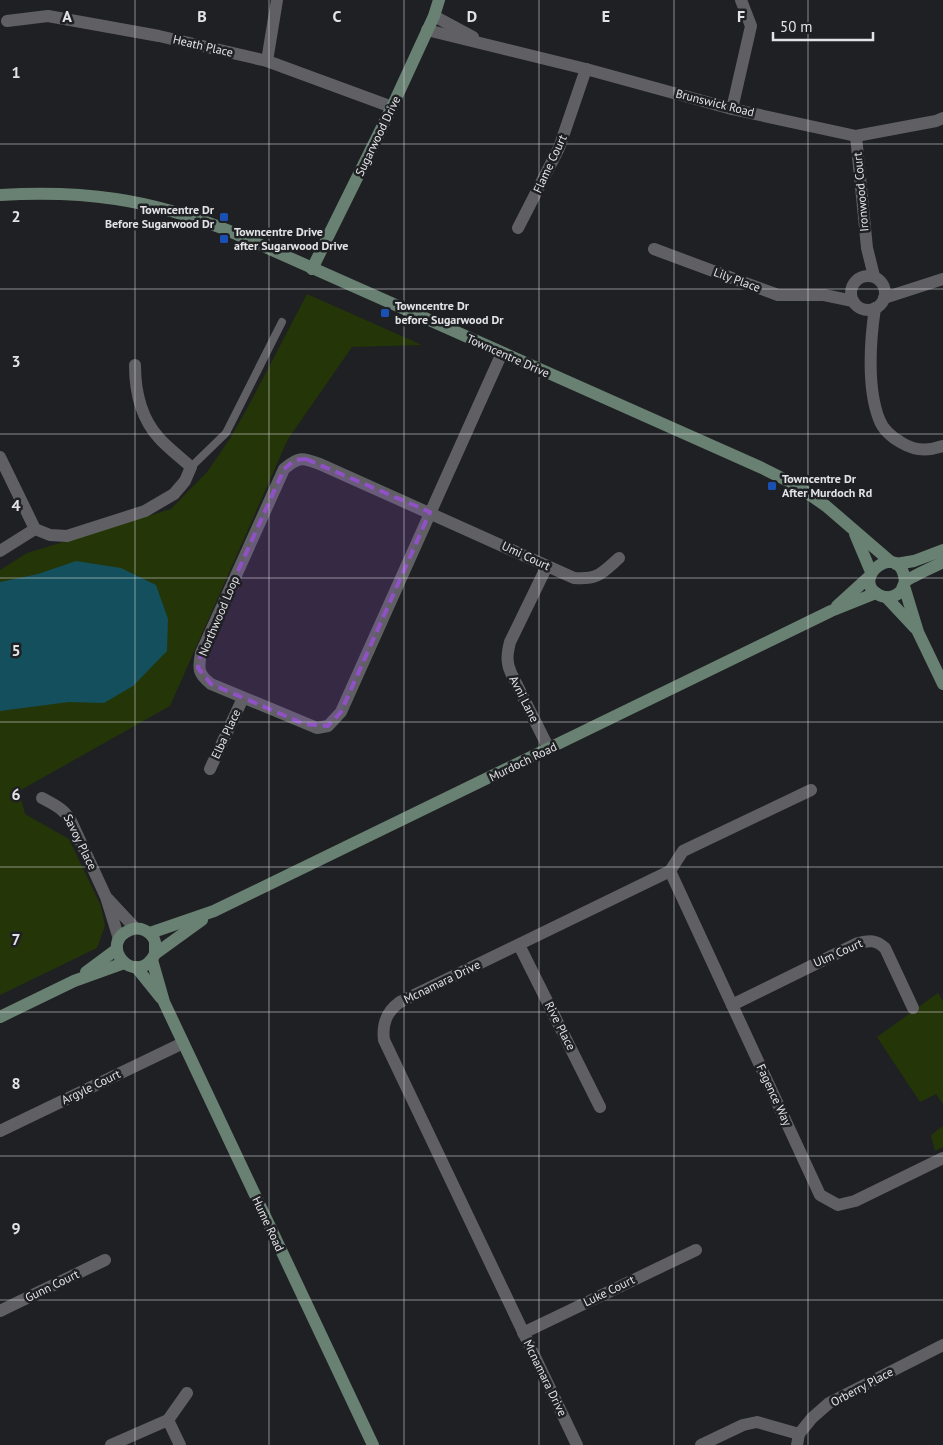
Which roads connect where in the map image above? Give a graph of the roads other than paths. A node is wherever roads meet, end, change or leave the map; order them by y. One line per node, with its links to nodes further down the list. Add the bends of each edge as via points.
1 (277, 0): 8 (street)
2 (439, 0): 4 (street, Sugarwood Drive)
3 (740, 0): 11 (street, via 751,26)
4 (434, 16): 6 (street, Sugarwood Drive); 7 (street, Brunswick Road)
5 (7, 21): 8 (street, Heath Place, via 48,16 159,36)
6 (427, 30): 7 (street, Brunswick Road); 10 (street, Sugarwood Drive)
7 (488, 45): 9 (street, Brunswick Road)
8 (267, 61): 10 (street, Heath Place)
9 (586, 69): 11 (street, Brunswick Road); 15 (street, Flame Court, via 559,148)
10 (392, 108): 18 (street, Sugarwood Drive)
11 (732, 109): 13 (street, Brunswick Road)
12 (943, 118): 13 (street, Brunswick Road)
13 (856, 136): 16 (street, Ironwood Court)
14 (0, 195): 18 (street, Towncentre Drive, via 87,195 164,208 227,230)
15 (518, 228)
16 (867, 248): 20 (street, Ironwood Court); 21 (street, Ironwood Court)
17 (654, 249): 23 (street, Lily Place, via 778,295)
18 (312, 269): 29 (street, Towncentre Drive)
19 (943, 279): 22 (street)
20 (878, 280): 21 (street, via 864,276); 22 (street); 24 (street, Ironwood Court, via 885,290)
21 (856, 282): 23 (street, Lily Place); 25 (street, Ironwood Court, via 852,291)
22 (913, 288): 24 (street)
23 (824, 295): 25 (street, Lily Place)
24 (884, 298): 26 (street)
25 (857, 304): 26 (street, via 865,309); 28 (street, Ironwood Court)
26 (875, 308): 28 (street, Ironwood Court)
27 (282, 322): 33 (lane, via 226,433)
28 (870, 340): 31 (street, Ironwood Court, via 873,397 879,421 892,437 912,449)
29 (502, 353): 34 (street, Northwood Loop); 36 (street, Towncentre Drive, via 796,485 826,506)
30 (135, 365): 33 (street, via 135,382 143,412 158,437)
31 (943, 446)
32 (0, 457): 35 (street)
33 (191, 466): 35 (street, via 185,481 174,494 145,511 67,536 50,535)
34 (430, 512): 42 (street, Umi Court); 49 (street, Northwood Loop, via 341,712 328,726 317,728 304,724); 49 (street, Northwood Loop, via 306,459 295,460 284,469 201,653 198,668 203,678 212,684)
35 (34, 529): 38 (street)
36 (854, 532): 41 (street, Towncentre Drive); 43 (street, Towncentre Drive)
37 (943, 550): 41 (street, Murdoch Road, via 914,561)
38 (0, 551)
39 (619, 558): 42 (street, Umi Court, via 600,575 588,579 574,578)
40 (943, 562): 44 (street, Murdoch Road)
41 (894, 563): 43 (street, Murdoch Road, via 880,564); 44 (street, via 904,574)
42 (547, 566): 50 (street, Avni Lane, via 506,654 511,673)
43 (871, 574): 45 (street, via 870,585); 46 (street, Murdoch Road)
44 (904, 584): 45 (street, Murdoch Road, via 894,596); 47 (street)
45 (881, 595): 46 (street, Murdoch Road); 47 (street)
46 (831, 610): 50 (street, Murdoch Road)
47 (918, 632): 48 (street)
48 (943, 684)
49 (243, 698): 51 (street, Elba Place)
50 (549, 749): 56 (street, Murdoch Road)
51 (210, 769)
52 (811, 790): 54 (street, Mcnamara Drive, via 683,851)
53 (42, 798): 55 (street, Savoy Place, via 59,806 72,821)
54 (670, 871): 60 (street, Mcnamara Drive); 65 (street, Fagence Way)
55 (106, 897): 57 (street, Savoy Place); 59 (street, Savoy Place)
56 (214, 911): 58 (street, Murdoch Road); 61 (street, Murdoch Road)
57 (135, 928): 58 (street); 59 (street, Murdoch Road, via 127,931)
58 (150, 933): 61 (street, via 155,941)
59 (118, 944): 62 (street, via 119,957); 63 (street, Murdoch Road)
60 (519, 945): 69 (street, Rive Place); 75 (street, Mcnamara Drive, via 400,1002 391,1009 383,1028 384,1040)
61 (153, 957): 62 (street, Murdoch Road, via 145,965); 64 (street, Hume Road)
62 (130, 965): 63 (street, Murdoch Road); 64 (street, Hume Road)
63 (74, 981): 67 (street, Murdoch Road)
64 (164, 1002): 68 (street, Hume Road)
65 (732, 1005): 66 (street, Ulm Court, via 869,940 878,941 885,948); 71 (street, Fagence Way, via 820,1195 838,1205 855,1201)
66 (913, 1008)
67 (0, 1017)
68 (183, 1043): 70 (street, Argyle Court); 82 (street, Hume Road)
69 (600, 1107)
70 (0, 1132)
71 (943, 1158)
72 (696, 1250): 75 (street, Luke Court)
73 (105, 1260): 74 (street, Gunn Court)
74 (0, 1312)
75 (523, 1332): 83 (street, Mcnamara Drive)
76 (943, 1345): 79 (street, Orberry Place, via 829,1403 812,1418)
77 (187, 1392): 78 (street)
78 (168, 1420): 80 (street); 81 (street)
79 (798, 1440): 84 (street, via 757,1422 743,1425)
80 (112, 1445)
81 (180, 1445)
82 (373, 1445)
83 (578, 1445)
84 (701, 1445)

